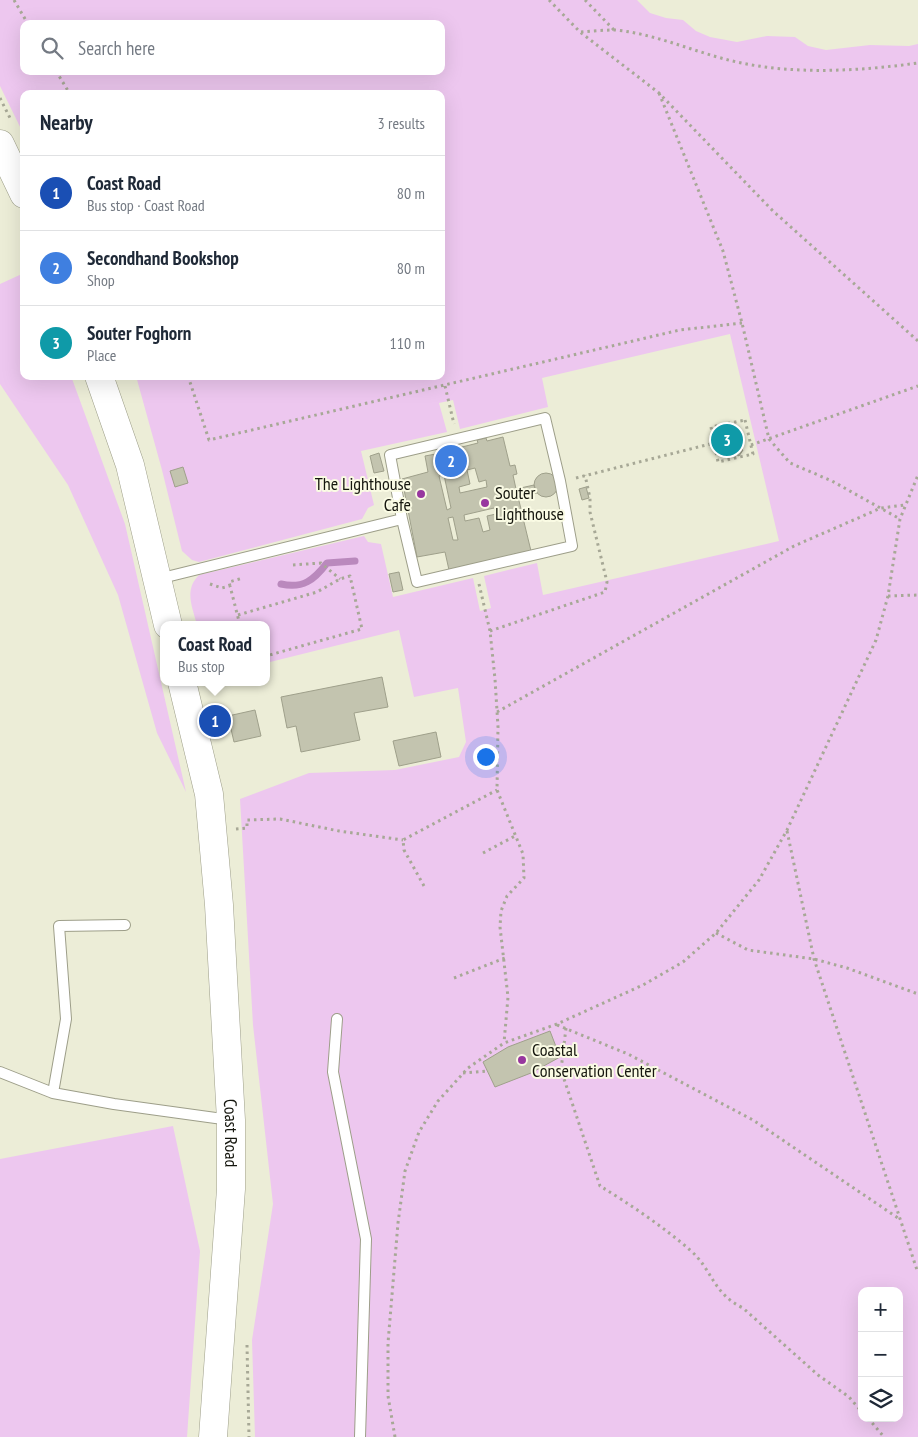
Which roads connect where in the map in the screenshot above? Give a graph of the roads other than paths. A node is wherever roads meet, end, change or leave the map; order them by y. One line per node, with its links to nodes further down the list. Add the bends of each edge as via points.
1 (0, 144): 2 (main road)
2 (20, 186)
3 (100, 380): 5 (main road, via 130,465)
4 (402, 519): 4 (lane, via 390,455 545,418 572,546 416,582); 5 (lane)
5 (156, 580): 6 (main road)
6 (167, 621)
7 (183, 686): 12 (main road, Coast Road, via 209,794 219,905)
8 (125, 925): 11 (lane, via 59,926 66,1019)
9 (337, 1019): 14 (lane, via 334,1072 366,1239)
10 (0, 1072): 11 (lane)
11 (54, 1093): 12 (lane)
12 (231, 1120): 13 (main road, Coast Road, via 231,1188)
13 (213, 1437)
14 (360, 1437)

